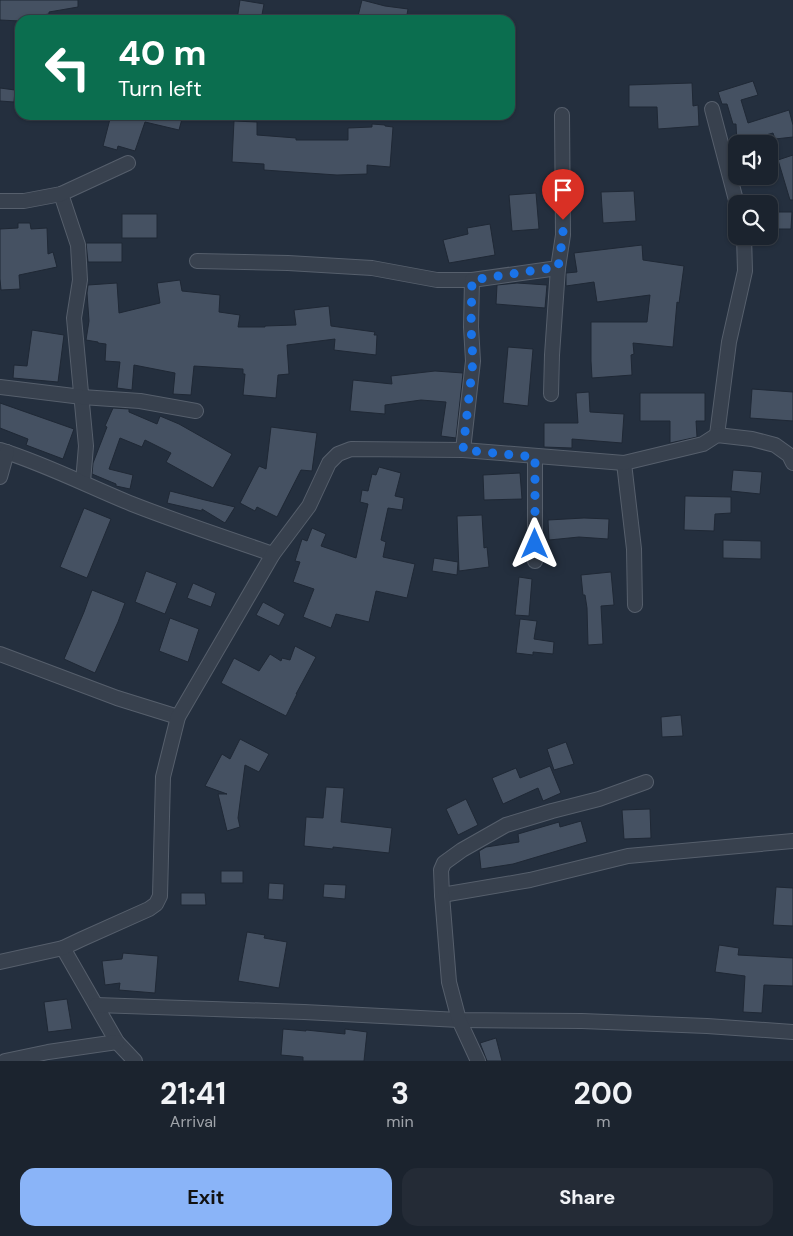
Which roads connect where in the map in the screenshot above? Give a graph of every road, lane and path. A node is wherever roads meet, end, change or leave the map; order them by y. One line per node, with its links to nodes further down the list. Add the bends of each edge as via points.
1 (712, 109): 5 (street)
2 (562, 116): 9 (street, via 563,235)
3 (128, 163): 4 (street)
4 (61, 194): 6 (street, via 24,201); 13 (street, via 78,245 80,280 74,318)
5 (735, 195)
6 (0, 201)
7 (744, 245): 15 (street, via 745,271 729,342)
8 (197, 261): 10 (street, via 316,264 372,268 437,280)
9 (558, 268): 10 (street); 12 (street)
10 (472, 280): 16 (street, via 473,361)
11 (0, 387): 13 (street)
12 (551, 394)
13 (82, 397): 14 (street, via 140,400); 22 (street, via 86,446)
14 (196, 411)
15 (717, 435): 19 (street, via 752,438 774,445 789,455); 20 (street, via 703,444)
16 (463, 450): 18 (street); 23 (street, via 351,449 338,454 329,463 309,506)
17 (4, 451): 21 (street); 22 (street)
18 (535, 457): 20 (street); 24 (street)
19 (793, 462)
20 (624, 463): 25 (street, via 634,550)
21 (0, 477)
22 (83, 482): 23 (street, via 132,504)
23 (273, 554): 27 (street)
24 (535, 561)
25 (635, 605)
26 (0, 654): 27 (street)
27 (178, 717): 31 (street, via 163,777 160,896 148,909)
28 (646, 782): 30 (street, via 506,825 444,863 441,870)
29 (793, 841): 30 (street, via 628,856 530,880)
30 (442, 895): 34 (street, via 449,982)
31 (63, 948): 32 (street); 33 (street)
32 (0, 962)
33 (96, 1004): 34 (street); 36 (street)
34 (459, 1020): 35 (street, via 602,1022); 39 (street)
35 (793, 1032)
36 (117, 1042): 37 (street); 38 (street)
37 (5, 1061)
38 (135, 1061)
39 (478, 1061)

